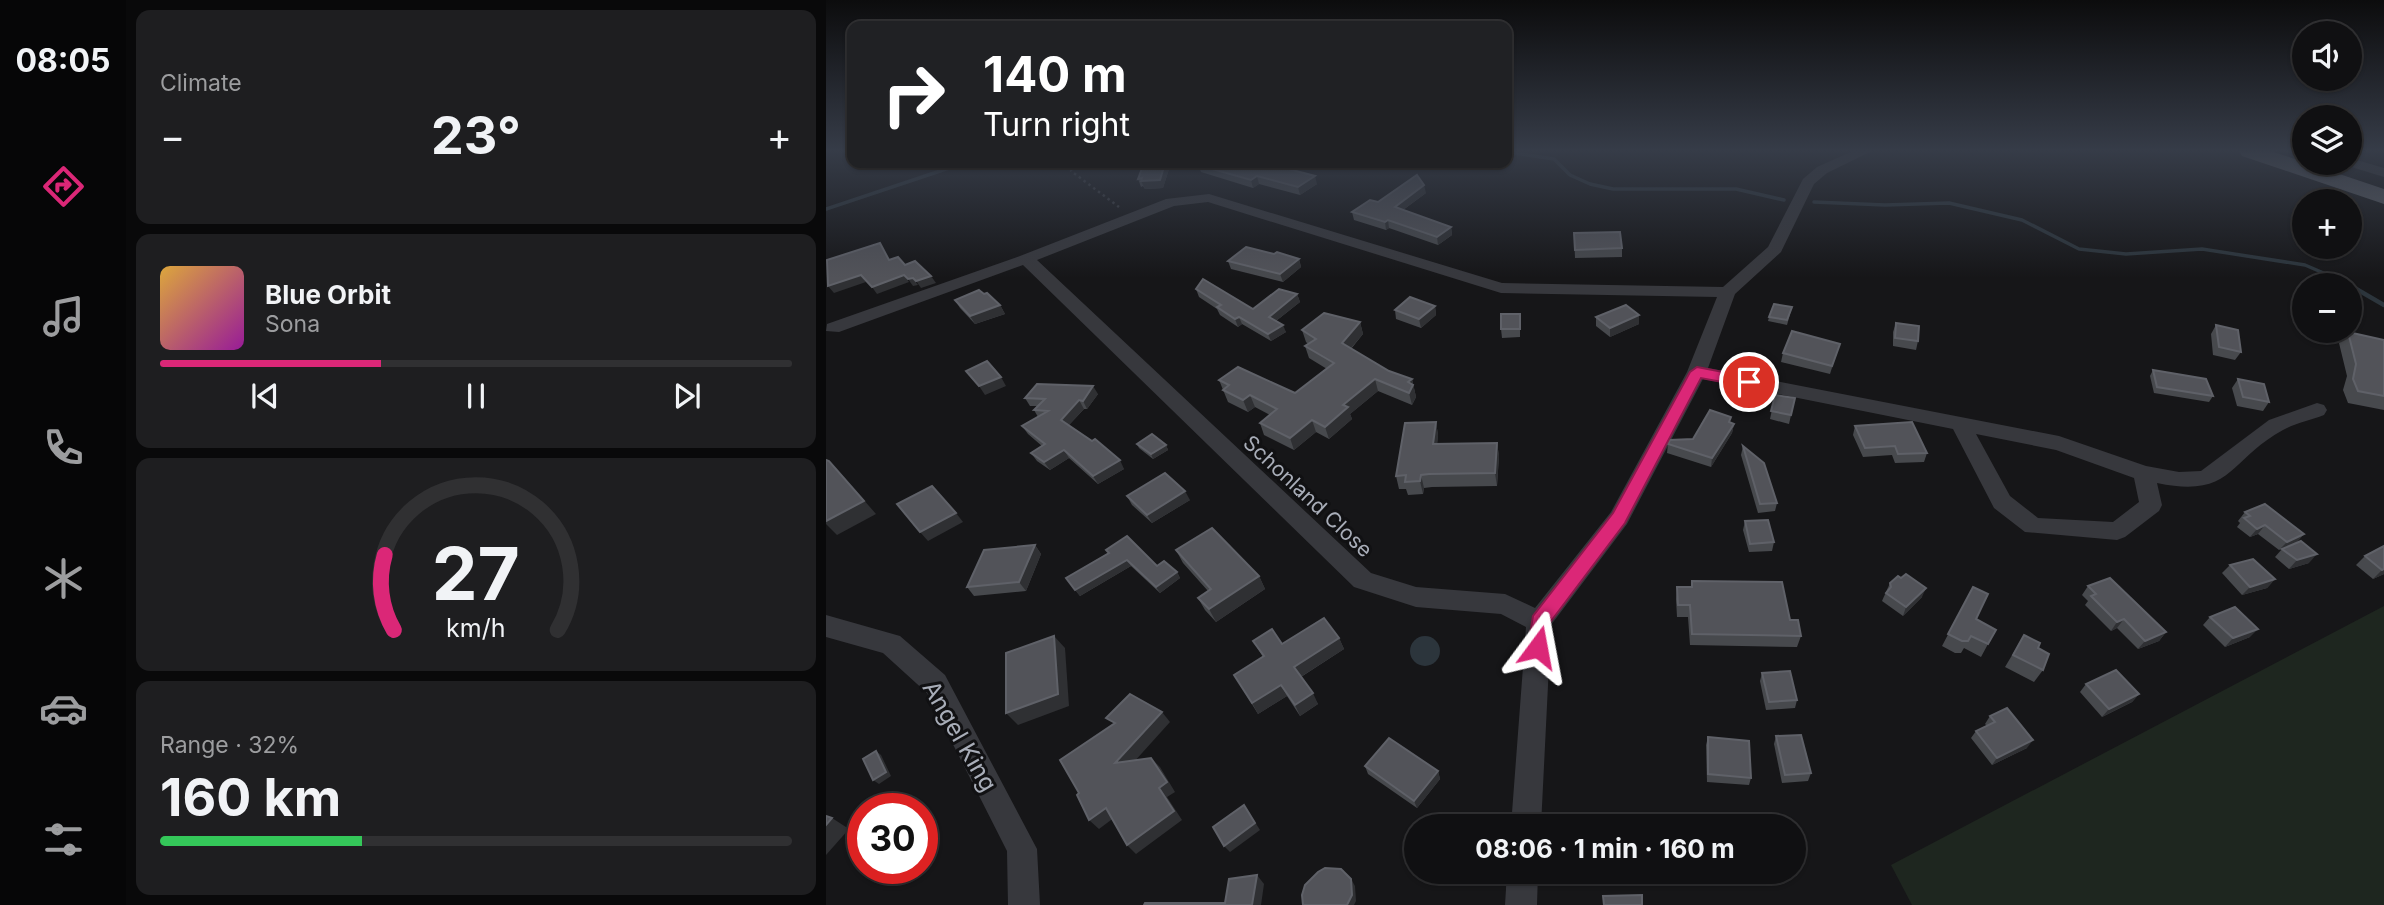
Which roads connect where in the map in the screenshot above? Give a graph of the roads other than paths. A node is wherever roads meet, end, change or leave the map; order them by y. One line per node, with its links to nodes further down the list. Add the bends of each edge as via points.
1 (1802, 193): 3 (street, via 1775,249)
2 (1026, 260): 3 (street, via 1171,202 1209,198 1501,288); 4 (street); 9 (street, Schonland Close, via 1363,580 1416,597 1505,604)
3 (1727, 292): 5 (street)
4 (833, 328)
5 (1697, 372): 7 (street); 9 (street, via 1619,518)
6 (2317, 410): 8 (street, via 2276,425 2206,479 2179,480)
7 (1959, 422): 8 (street, via 2059,443); 8 (street, via 2002,502 2033,526 2117,531 2151,505)
8 (2144, 473)
9 (1539, 622): 11 (street)
10 (826, 626): 13 (street, Angel King, via 891,644 936,684 1022,849)
11 (1527, 814)
12 (1522, 884): 14 (street)
13 (1024, 905)
14 (1521, 905)

